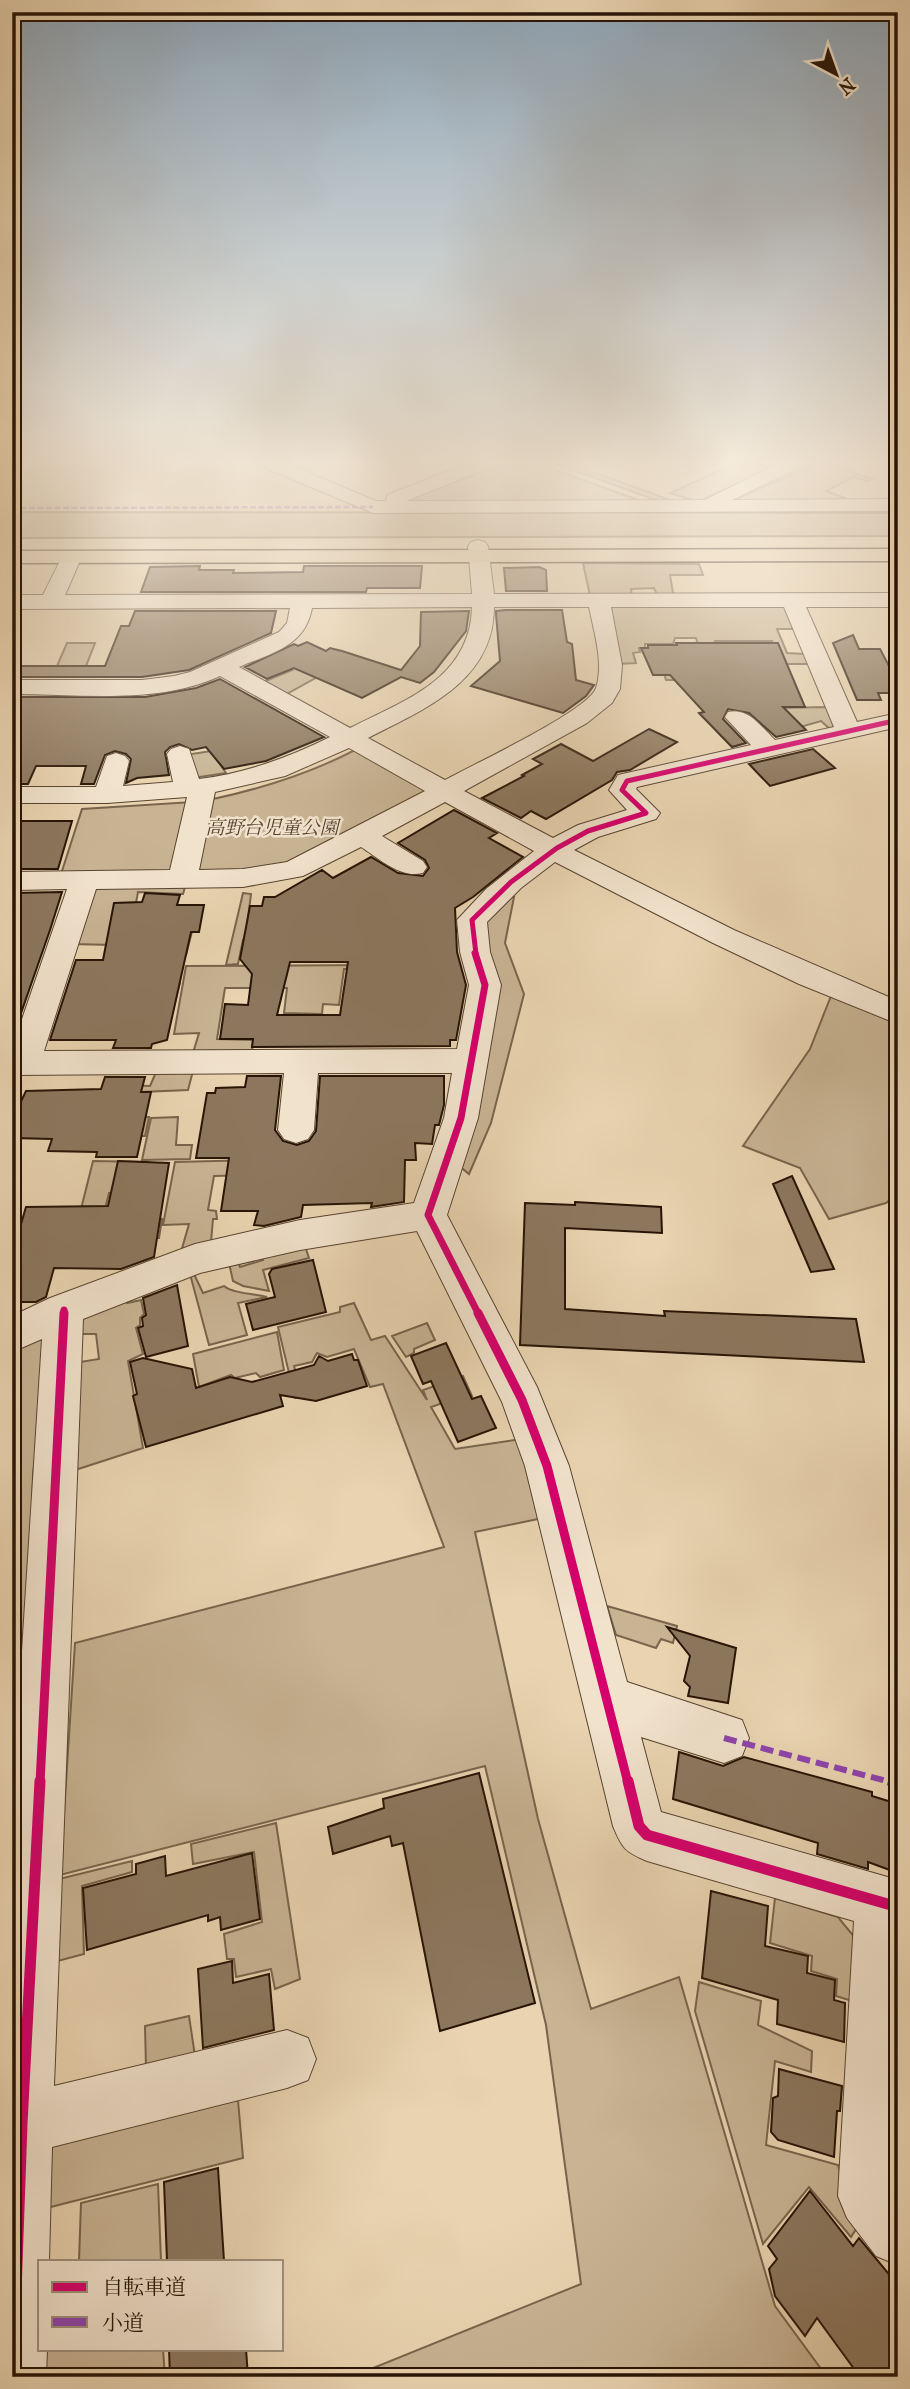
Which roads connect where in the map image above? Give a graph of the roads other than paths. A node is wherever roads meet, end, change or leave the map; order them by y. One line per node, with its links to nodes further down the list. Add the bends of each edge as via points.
1 (65, 572): 8 (street)
2 (480, 572): 4 (street)
3 (898, 600): 6 (street)
4 (482, 601): 5 (street); 9 (street); 15 (street, via 481,636 462,669 426,698)
5 (599, 601): 6 (street); 20 (street, via 611,676 604,697 585,714)
6 (793, 601): 14 (street)
7 (12, 602): 8 (street)
8 (51, 602): 9 (street)
9 (302, 602): 10 (street, via 291,634)
10 (221, 667): 11 (street, via 159,686); 15 (street)
11 (12, 687)
12 (737, 717): 16 (street)
13 (898, 720): 14 (street)
14 (848, 731): 16 (street)
15 (349, 738): 19 (street, via 276,770); 20 (street)
16 (769, 749): 24 (street, via 626,781 622,790 646,813 589,831)
17 (180, 754): 19 (street)
18 (116, 761): 22 (street)
19 (195, 788): 22 (street); 26 (street)
20 (445, 792): 23 (street); 24 (street)
21 (12, 795): 22 (street)
22 (107, 795)
23 (362, 836): 25 (street); 26 (street, via 316,861 281,873)
24 (552, 851): 29 (street, via 818,981); 30 (street, via 472,920 485,985)
25 (413, 867)
26 (183, 878): 27 (street)
27 (84, 880): 28 (street); 32 (street)
28 (12, 881)
29 (898, 1013)
30 (472, 1061): 31 (street); 34 (street, via 461,1118)
31 (302, 1062): 32 (street); 33 (street)
32 (18, 1063)
33 (296, 1130)
34 (428, 1215): 35 (street, via 300,1235 195,1259); 37 (street, via 522,1400 547,1466)
35 (64, 1310): 36 (street); 41 (street)
36 (12, 1335)
37 (607, 1701): 38 (street); 39 (street, via 632,1807 647,1835)
38 (724, 1738)
39 (890, 1905): 42 (street)
40 (287, 2059): 41 (street)
41 (22, 2124): 44 (street)
42 (884, 2164): 43 (street, via 869,2196)
43 (898, 2234)
44 (13, 2377)

